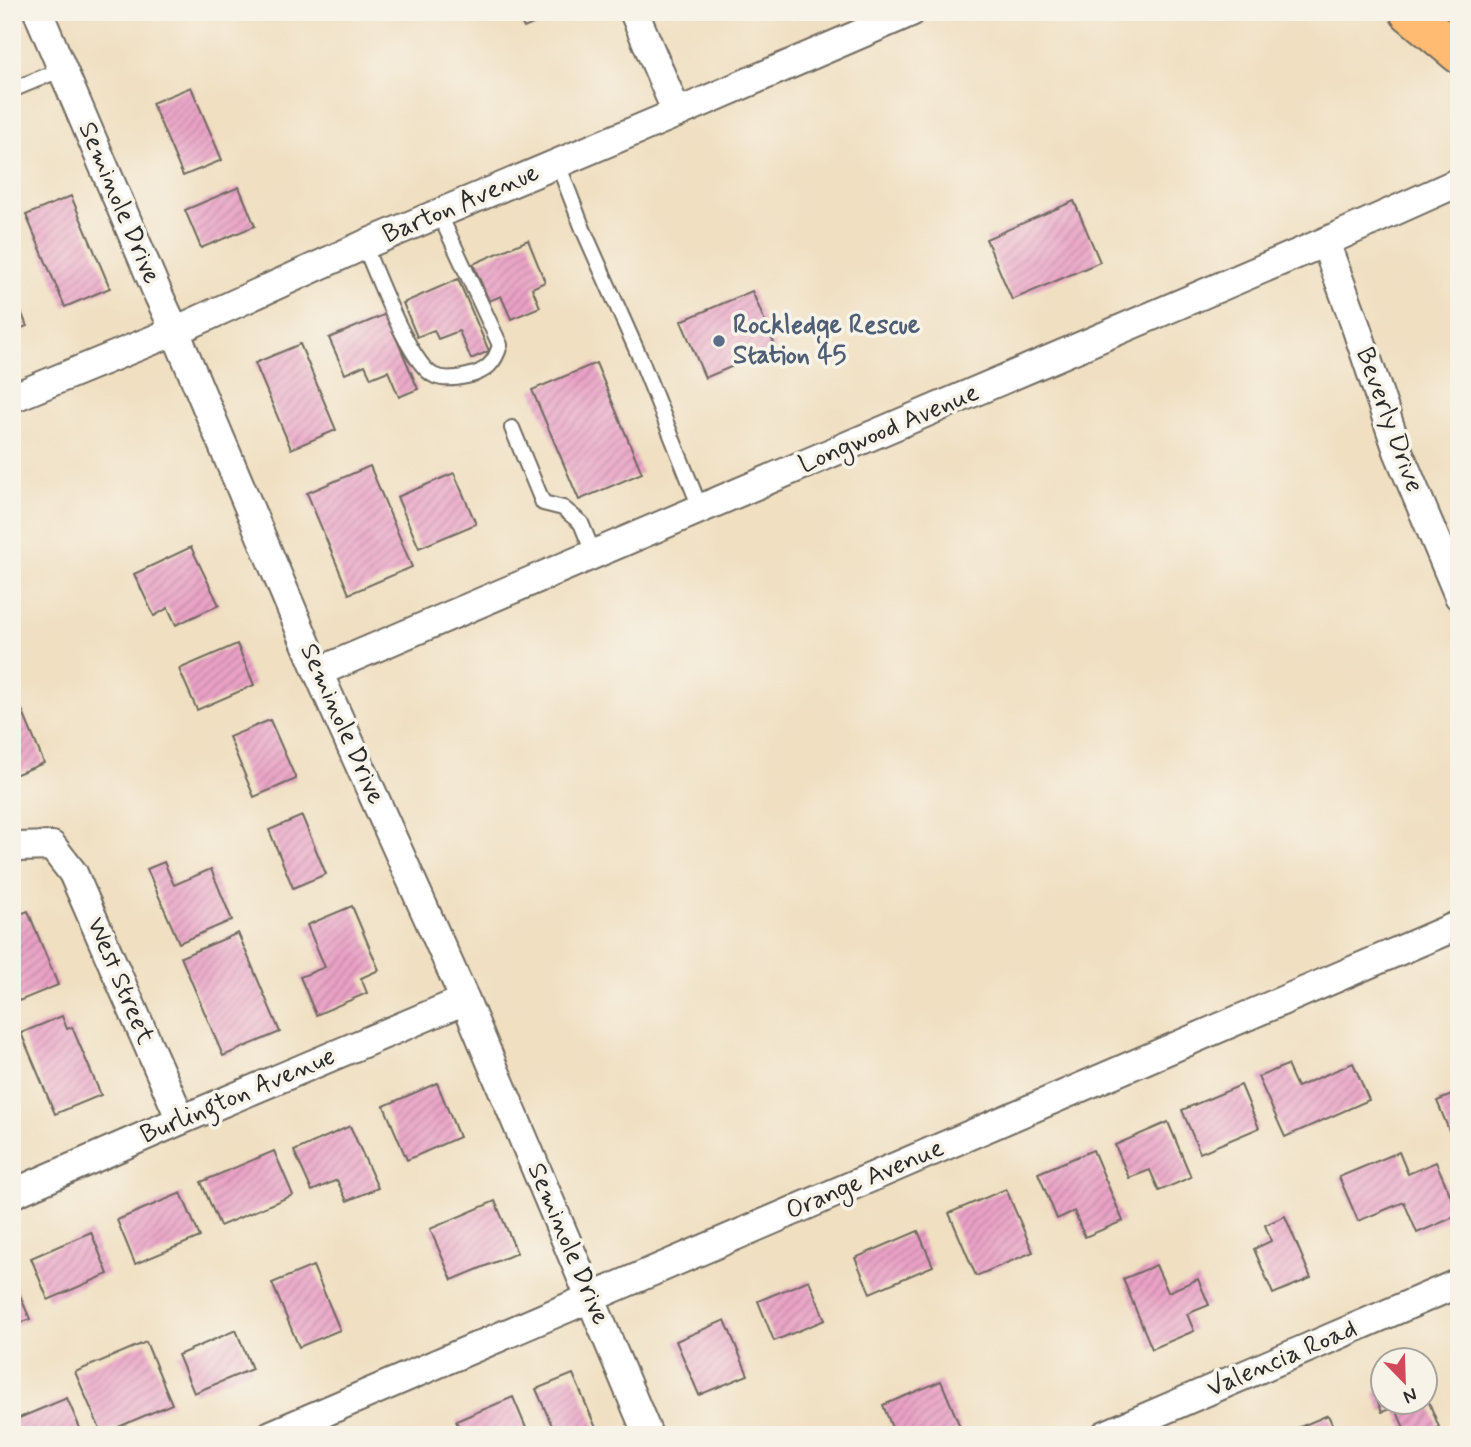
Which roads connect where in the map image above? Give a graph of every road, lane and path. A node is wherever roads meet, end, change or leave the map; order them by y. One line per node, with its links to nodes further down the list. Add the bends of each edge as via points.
1 (38, 12): 6 (street, Seminole Drive)
2 (634, 12): 8 (street)
3 (911, 12): 8 (street, Barton Avenue)
4 (1409, 12): 5 (main road)
5 (1459, 54)
6 (62, 69): 7 (lane); 14 (street, Seminole Drive)
7 (12, 90)
8 (677, 113): 9 (street, Barton Avenue)
9 (558, 163): 11 (street, Barton Avenue); 17 (lane)
10 (1459, 182): 12 (street, Longwood Avenue)
11 (439, 213): 13 (street, Barton Avenue); 13 (lane, via 500,345 497,357 477,374 436,377 425,370 408,346)
12 (1325, 242): 17 (street, Longwood Avenue); 19 (street, Beverly Drive, via 1398,451)
13 (364, 245): 14 (street, Barton Avenue)
14 (175, 331): 15 (street, Barton Avenue); 20 (street, Seminole Drive)
15 (12, 398)
16 (512, 428): 18 (lane, via 543,503 563,508 581,523)
17 (701, 509): 18 (street, Longwood Avenue)
18 (594, 555): 20 (street, Longwood Avenue)
19 (1459, 596)
20 (318, 672): 23 (street, Seminole Drive)
21 (12, 850): 24 (street, West Street, via 52,846 73,873)
22 (1459, 925): 27 (street, Orange Avenue)
23 (465, 1000): 24 (street, Burlington Avenue); 27 (street, Seminole Drive)
24 (180, 1120): 25 (street, Burlington Avenue)
25 (12, 1194)
26 (1459, 1283): 30 (street, Valencia Road)
27 (591, 1298): 28 (street, Orange Avenue); 29 (street, Seminole Drive)
28 (271, 1435)
29 (649, 1435)
30 (1105, 1435)

